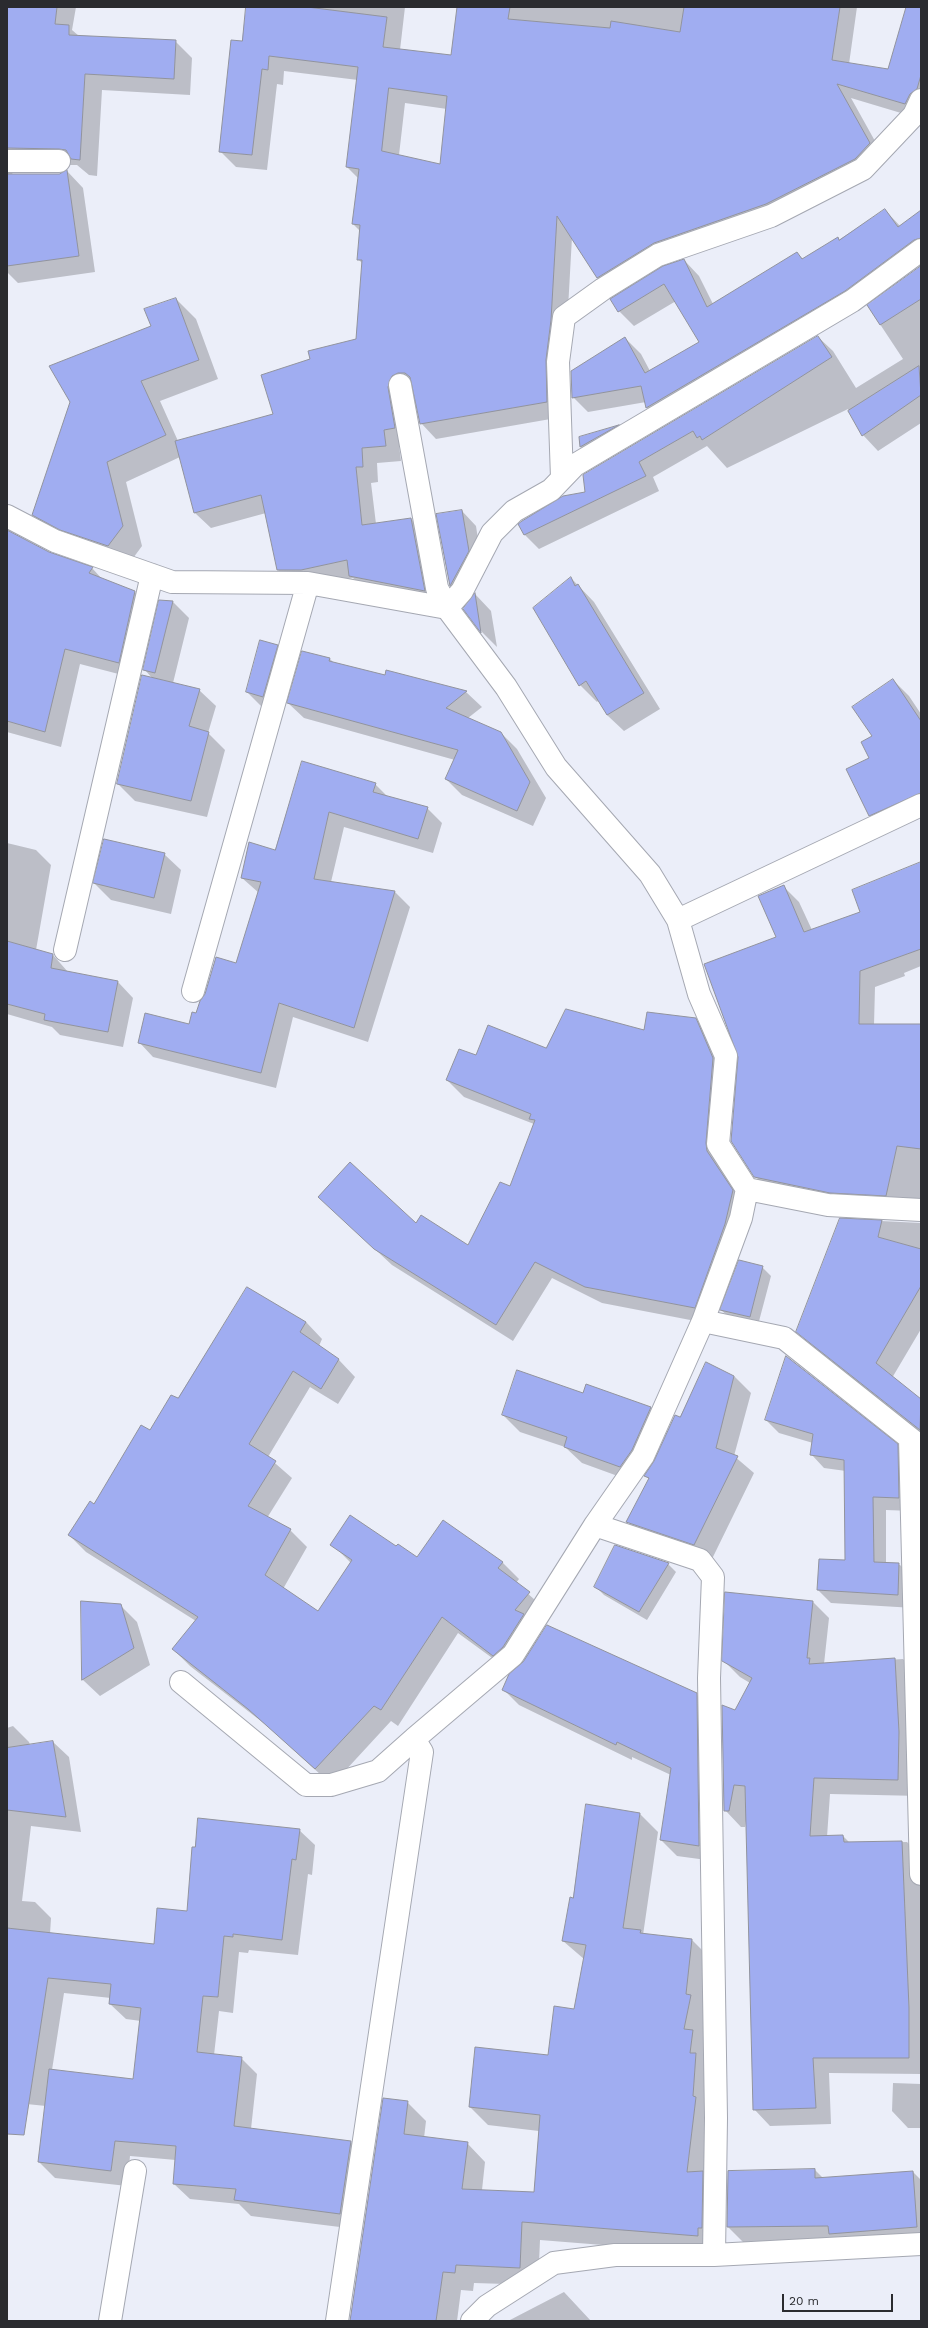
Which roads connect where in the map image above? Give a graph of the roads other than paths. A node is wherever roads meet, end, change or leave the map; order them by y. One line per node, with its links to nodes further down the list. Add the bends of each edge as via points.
1 (921, 100): 6 (street, via 914,115 863,169 771,216 658,255 564,317 558,362)
2 (7, 161): 3 (street)
3 (59, 161)
4 (921, 250): 6 (street, via 852,301 575,465)
5 (400, 385): 10 (street, via 437,588)
6 (562, 478): 10 (street, via 551,490 514,511 492,533 462,591)
7 (7, 516): 8 (street, via 55,541)
8 (152, 575): 9 (street, via 172,582); 13 (street)
9 (308, 583): 10 (street); 14 (street)
10 (447, 608): 12 (street, via 506,687 556,767 650,874)
11 (921, 805): 12 (street)
12 (678, 920): 15 (street, via 699,994 726,1056 718,1144)
13 (64, 950)
14 (193, 991)
15 (748, 1189): 16 (street, via 828,1205); 17 (street, via 741,1218)
16 (921, 1210)
17 (703, 1320): 18 (street, via 784,1338); 19 (street, via 643,1456)
18 (916, 1443): 22 (street)
19 (595, 1525): 21 (street, via 513,1655); 25 (street, via 700,1560 712,1577 709,1678 716,2118)
20 (181, 1682): 21 (street, via 306,1785 331,1785 378,1771)
21 (414, 1739): 27 (street, via 422,1752)
22 (921, 1874)
23 (135, 2171): 26 (street)
24 (921, 2244): 25 (street)
25 (714, 2255): 28 (street, via 615,2255 554,2263 487,2306)
26 (110, 2321)
27 (337, 2321)
28 (472, 2321)

